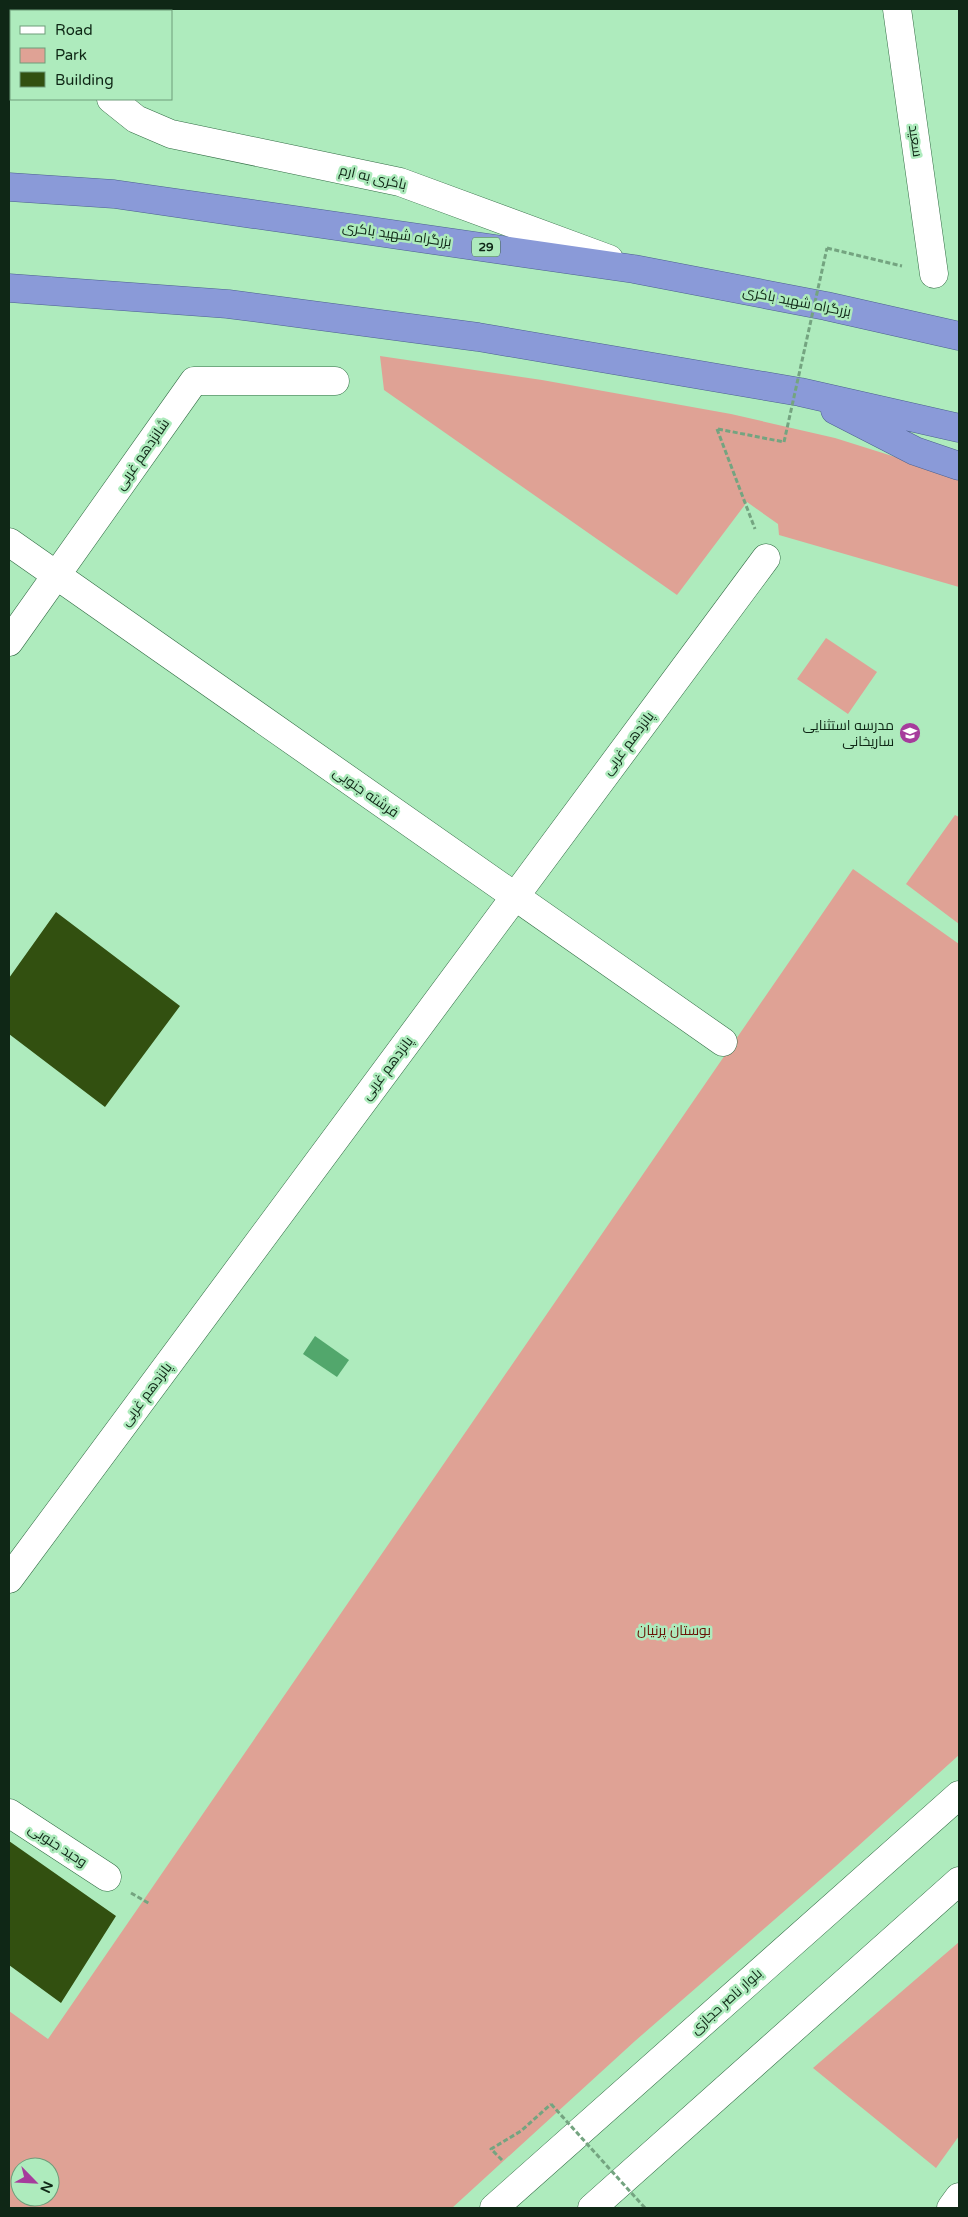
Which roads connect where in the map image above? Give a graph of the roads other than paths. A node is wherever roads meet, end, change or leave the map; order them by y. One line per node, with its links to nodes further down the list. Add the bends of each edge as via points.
1 (898, 9): 5 (street, سعید)
2 (112, 100): 4 (street, باکری به ارم, via 136,119 171,134 400,182)
3 (9, 187): 4 (highway, بزرگراه شهید باکری / 29, via 114,194)
4 (634, 269): 7 (highway, بزرگراه شهید باکری / 29, via 826,306)
5 (934, 274)
6 (9, 288): 9 (highway, via 228,304 478,337)
7 (959, 336)
8 (335, 381): 14 (street, شانزدهم غربی, via 194,381)
9 (800, 392): 10 (highway); 11 (highway, via 915,451)
10 (959, 428)
11 (959, 466)
12 (9, 542): 14 (street, فرشته جنوبی)
13 (766, 558): 16 (street, پانزدهم غربی)
14 (56, 575): 15 (street, شانزدهم غربی); 16 (street, فرشته جنوبی)
15 (9, 642)
16 (515, 896): 17 (street, فرشته جنوبی); 18 (street, پانزدهم غربی)
17 (723, 1042)
18 (9, 1579)
19 (959, 1785): 22 (street)
20 (959, 1795): 22 (street, بلوار ناصر حجازی)
21 (9, 1813): 23 (street, وحید جنوبی)
22 (908, 1838): 26 (street, بلوار ناصر حجازی)
23 (107, 1877)
24 (957, 1884): 27 (street)
25 (959, 2197): 28 (street)
26 (494, 2208)
27 (592, 2208)
28 (951, 2208)

